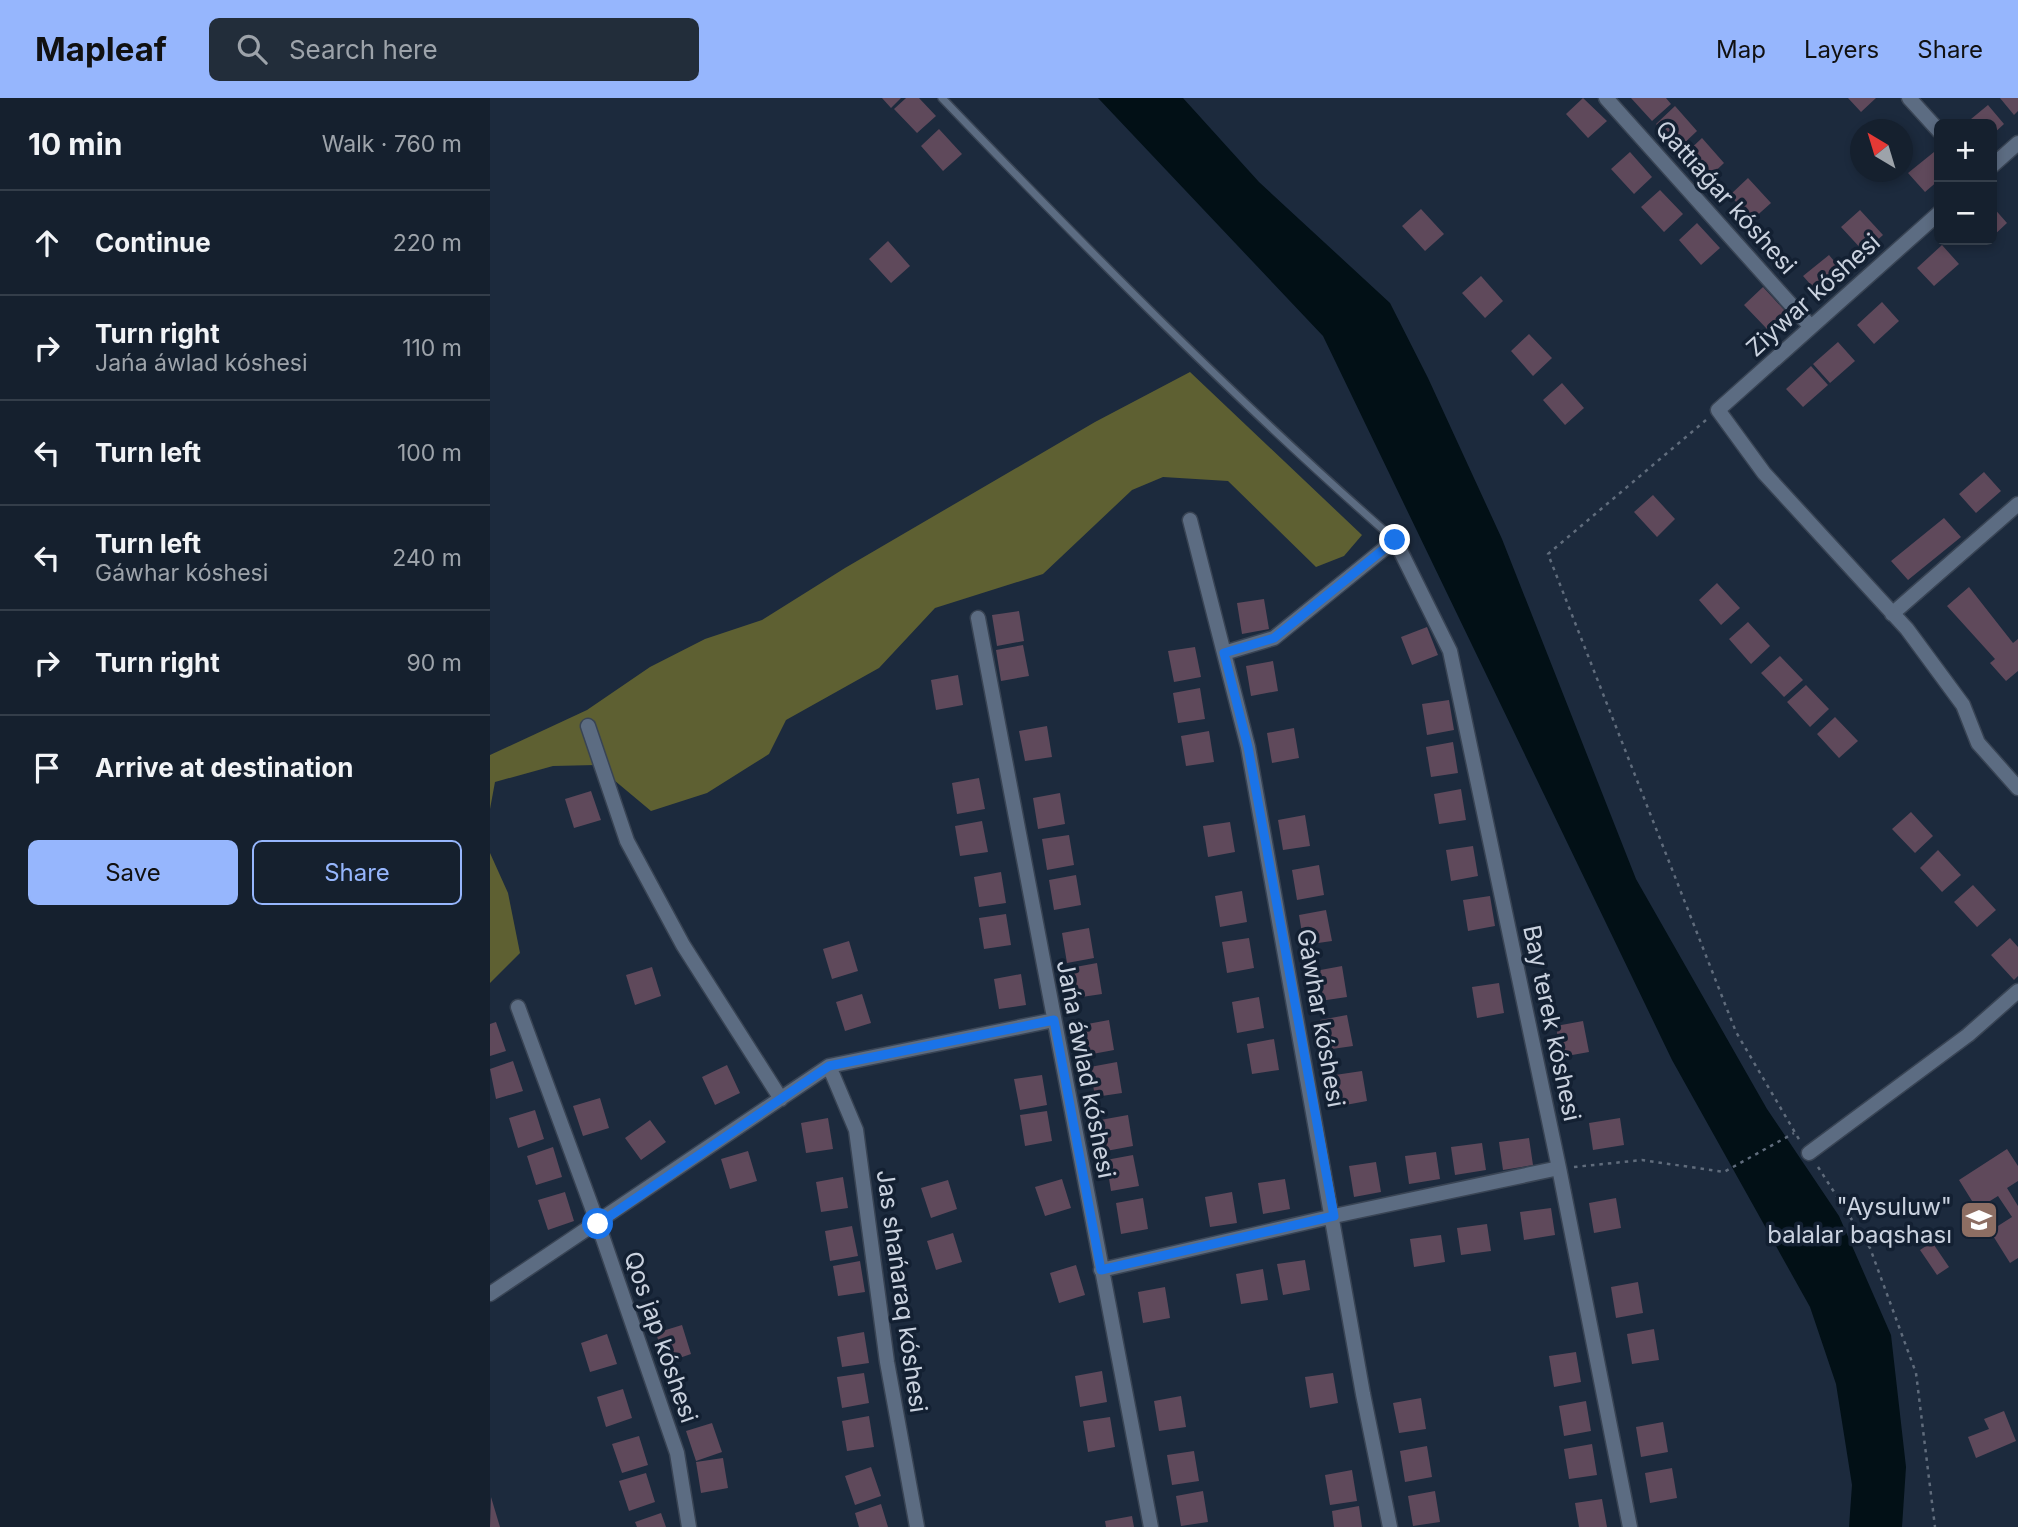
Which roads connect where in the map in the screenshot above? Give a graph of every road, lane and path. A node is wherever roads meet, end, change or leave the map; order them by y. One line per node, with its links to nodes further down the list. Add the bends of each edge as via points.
1 (942, 98): 12 (lane, via 1088,251)
2 (1606, 98): 8 (street, Qattıaǵar kóshesi)
3 (1909, 98): 4 (street)
4 (1934, 126)
5 (2018, 143): 6 (street)
6 (1997, 162)
7 (1934, 217): 8 (street, Ziywar kóshesi)
8 (1811, 327): 9 (street, Ziywar kóshesi)
9 (1718, 410): 13 (street, via 1763,473); 23 (path, via 1548,554 1736,1032)
10 (2018, 503): 13 (street)
11 (1191, 520): 15 (street, Gáwhar kóshesi)
12 (1395, 540): 15 (street, via 1274,638); 25 (street, Bay terek kóshesi, via 1450,651)
13 (1892, 614): 17 (street, via 1963,705 1978,743)
14 (978, 618): 20 (street, Jańa áwlad kóshesi)
15 (1224, 653): 26 (street, Gáwhar kóshesi, via 1248,747)
16 (588, 726): 22 (street, via 627,841 683,945)
17 (2018, 788)
18 (2018, 991): 24 (street, via 1968,1035)
19 (518, 1007): 27 (street, Qos jap kóshesi)
20 (1054, 1020): 21 (street); 28 (street, Jańa áwlad kóshesi)
21 (829, 1066): 22 (street); 31 (street, Jas shańaraq kóshesi, via 856,1130 887,1362)
22 (781, 1099): 27 (street)
23 (1794, 1133): 24 (path); 25 (path, via 1724,1172 1642,1160)
24 (1809, 1153): 35 (path, via 1870,1248 1916,1373)
25 (1559, 1168): 26 (street); 34 (street, Bay terek kóshesi)
26 (1334, 1216): 28 (street); 33 (street, Gáwhar kóshesi)
27 (598, 1224): 29 (street); 30 (street, Qos jap kóshesi, via 677,1453)
28 (1101, 1270): 32 (street, Jańa áwlad kóshesi)
29 (490, 1294)
30 (689, 1527)
31 (917, 1527)
32 (1151, 1527)
33 (1390, 1527)
34 (1630, 1527)
35 (1935, 1527)

